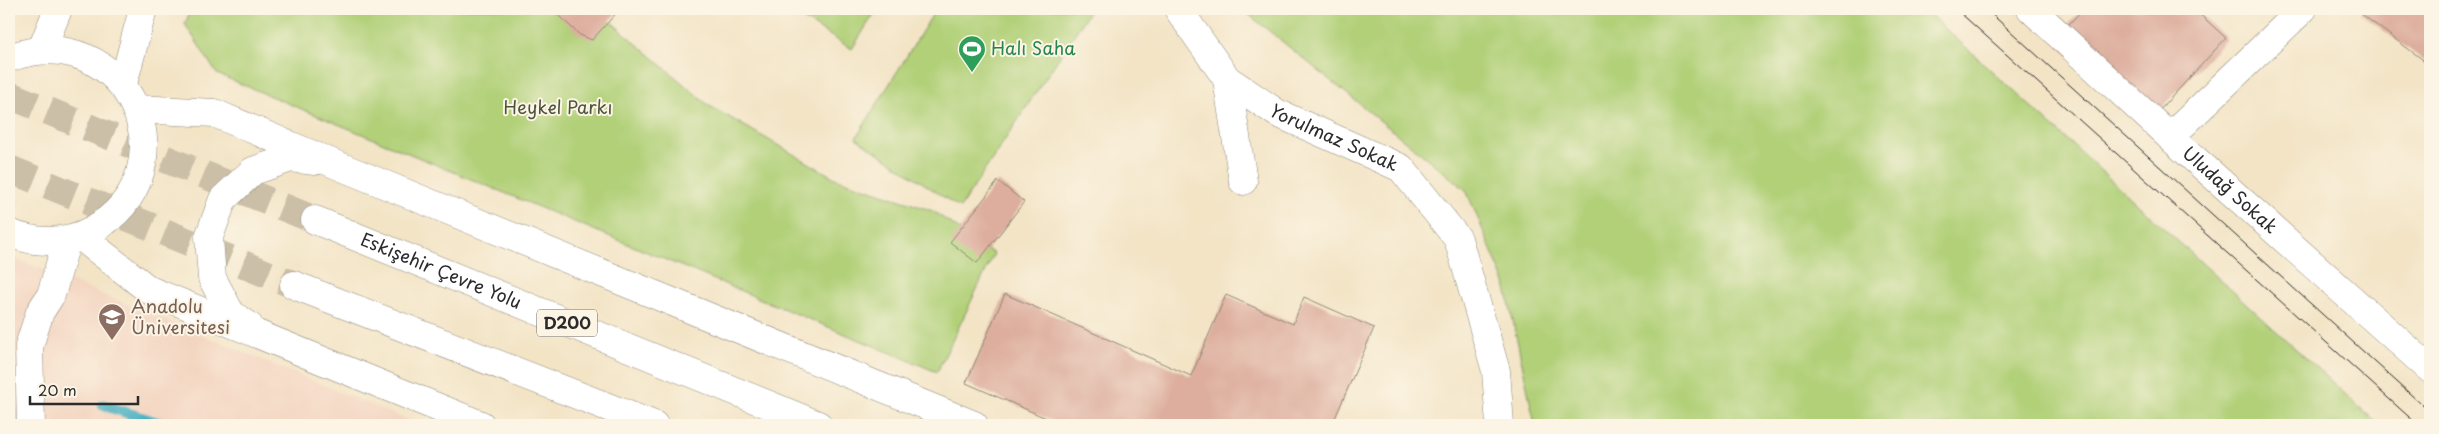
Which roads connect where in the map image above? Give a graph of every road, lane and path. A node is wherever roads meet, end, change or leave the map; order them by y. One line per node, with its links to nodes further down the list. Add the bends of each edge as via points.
1 (58, 9): 6 (main road)
2 (143, 9): 8 (main road)
3 (1178, 9): 7 (main road, Yorulmaz Sokak)
4 (2031, 9): 10 (main road, Uludağ Sokak)
5 (2303, 9): 10 (main road)
6 (22, 49): 8 (main road, via 73,52 100,64)
7 (1227, 79): 12 (main road); 24 (main road, Yorulmaz Sokak, via 1276,113 1401,168 1458,238 1496,371)
8 (123, 84): 9 (main road)
9 (137, 109): 11 (main road, via 214,113); 15 (main road, via 144,139 141,170 129,198 108,221)
10 (2170, 137): 18 (main road, Uludağ Sokak)
11 (332, 163): 17 (main road, via 291,158 253,171 224,199 209,237 212,278 231,314); 23 (main road)
12 (1243, 181)
13 (315, 220): 22 (main road, Eskişehir Çevre Yolu / D200)
14 (9, 233): 15 (main road, via 44,242)
15 (74, 238): 17 (main road, via 149,290); 19 (main road, via 52,295 32,330 29,346)
16 (294, 285): 21 (main road)
17 (264, 338): 20 (main road)
18 (2430, 369)
19 (31, 425)
20 (481, 425)
21 (654, 425)
22 (818, 425)
23 (974, 425)
24 (1500, 425)

